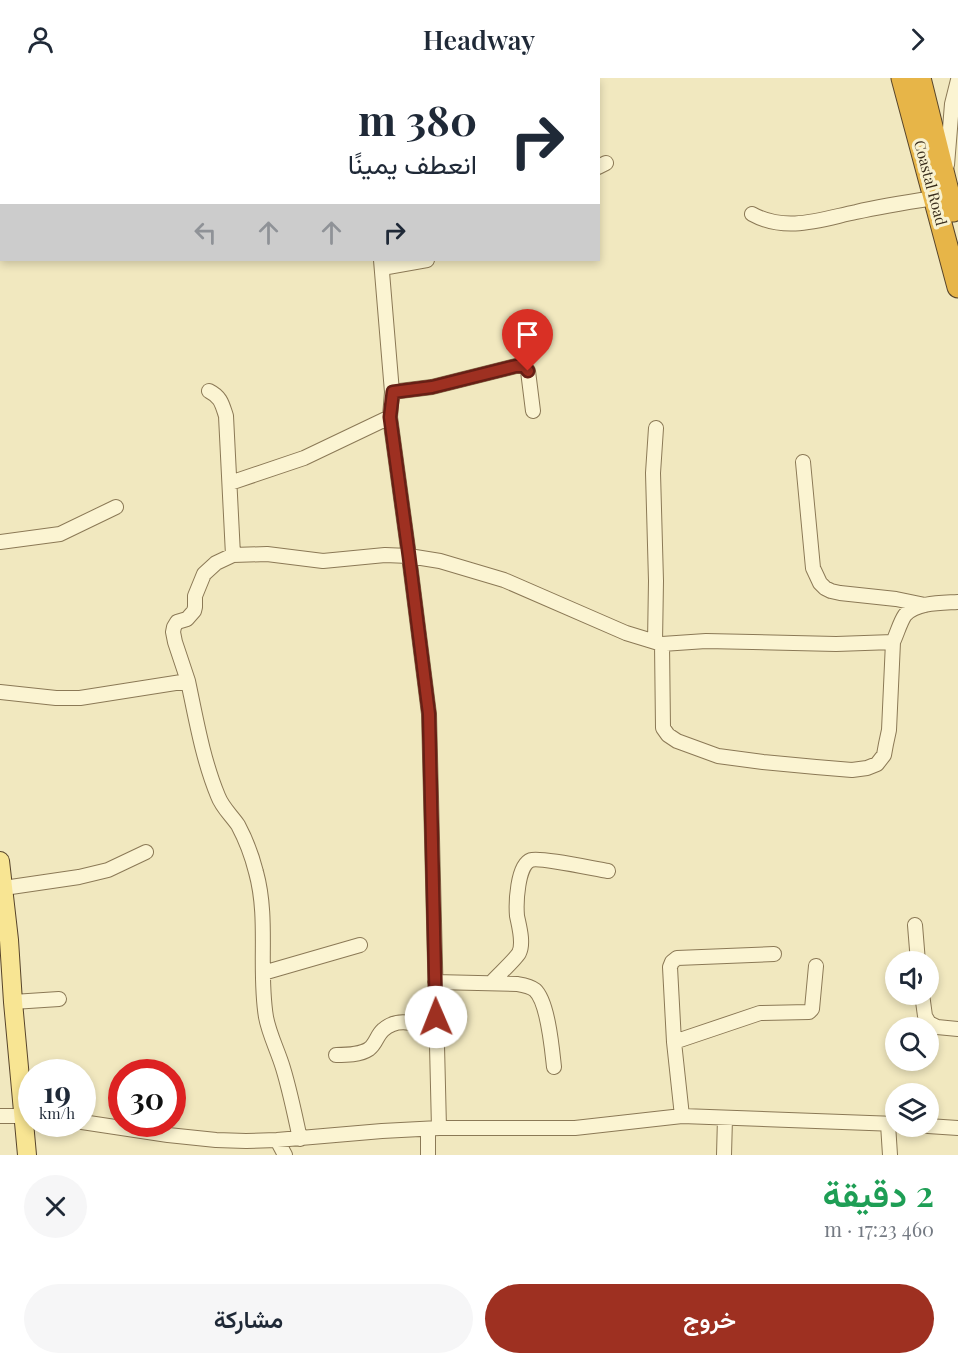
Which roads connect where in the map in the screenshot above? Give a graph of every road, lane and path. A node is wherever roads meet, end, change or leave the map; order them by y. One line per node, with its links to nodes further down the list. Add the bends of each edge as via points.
1 (902, 78): 4 (highway, Coastal Road)
2 (920, 78): 4 (highway, Coastal Road)
3 (958, 80): 4 (street)
4 (940, 192): 5 (street, via 803,224 777,223); 6 (highway, Coastal Road); 9 (highway, Coastal Road)
5 (753, 214)
6 (958, 231)
7 (416, 261): 8 (street)
8 (381, 264): 11 (street)
9 (958, 288)
10 (209, 391): 16 (street, via 217,395 226,416)
11 (393, 392): 12 (street, via 524,366); 13 (street)
12 (533, 411)
13 (390, 417): 16 (street, via 304,458); 20 (street)
14 (656, 428): 24 (street, via 653,473)
15 (803, 462): 22 (street, via 813,568 820,583 840,593)
16 (230, 483): 19 (street)
17 (116, 507): 18 (street, via 60,534)
18 (0, 542)
19 (233, 555): 20 (street, via 267,554 322,561); 25 (street, via 204,574 194,611 174,627)
20 (409, 556): 24 (street, via 504,580); 38 (street, via 429,714)
21 (958, 602): 22 (street)
22 (925, 605): 23 (street, via 905,616)
23 (893, 642): 24 (street); 24 (street, via 884,755 877,764 852,770 718,756 668,735 663,728)
24 (658, 643)
25 (188, 681): 26 (street, via 80,698); 37 (street, via 218,796 244,836 256,873 263,928)
26 (0, 692)
27 (146, 852): 30 (street, via 108,870)
28 (0, 861): 30 (main road)
29 (608, 872): 39 (street, via 548,861 531,860 525,864 517,895 519,953)
30 (4, 888): 32 (main road)
31 (915, 925): 34 (street)
32 (5, 940): 41 (main road)
33 (360, 945): 37 (street)
34 (917, 951)
35 (774, 954): 45 (street, via 677,958 672,962)
36 (816, 966): 45 (street, via 809,1012 760,1013)
37 (263, 973): 60 (street, via 266,1020 283,1068)
38 (435, 982): 39 (street); 44 (street)
39 (490, 983): 48 (street, via 534,989 545,1009)
40 (59, 999): 41 (street)
41 (13, 1002): 47 (main road)
42 (924, 1005): 43 (street, via 928,1023)
43 (958, 1029)
44 (436, 1034): 46 (street, via 416,1024 394,1022 362,1053); 56 (street)
45 (674, 1042): 51 (street)
46 (336, 1055)
47 (20, 1059)
48 (554, 1067)
49 (18, 1113): 50 (street)
50 (0, 1116)
51 (682, 1116): 52 (street); 56 (street, via 575,1128)
52 (725, 1118): 54 (street); 65 (street)
53 (96, 1124): 61 (street, via 216,1140)
54 (885, 1124)
55 (939, 1127): 57 (street)
56 (433, 1128): 60 (street); 64 (street)
57 (958, 1128)
58 (27, 1137): 62 (main road)
59 (891, 1137): 66 (street)
60 (300, 1139): 61 (street)
61 (277, 1140): 63 (street)
62 (27, 1155)
63 (285, 1155)
64 (428, 1155)
65 (724, 1155)
66 (890, 1155)

